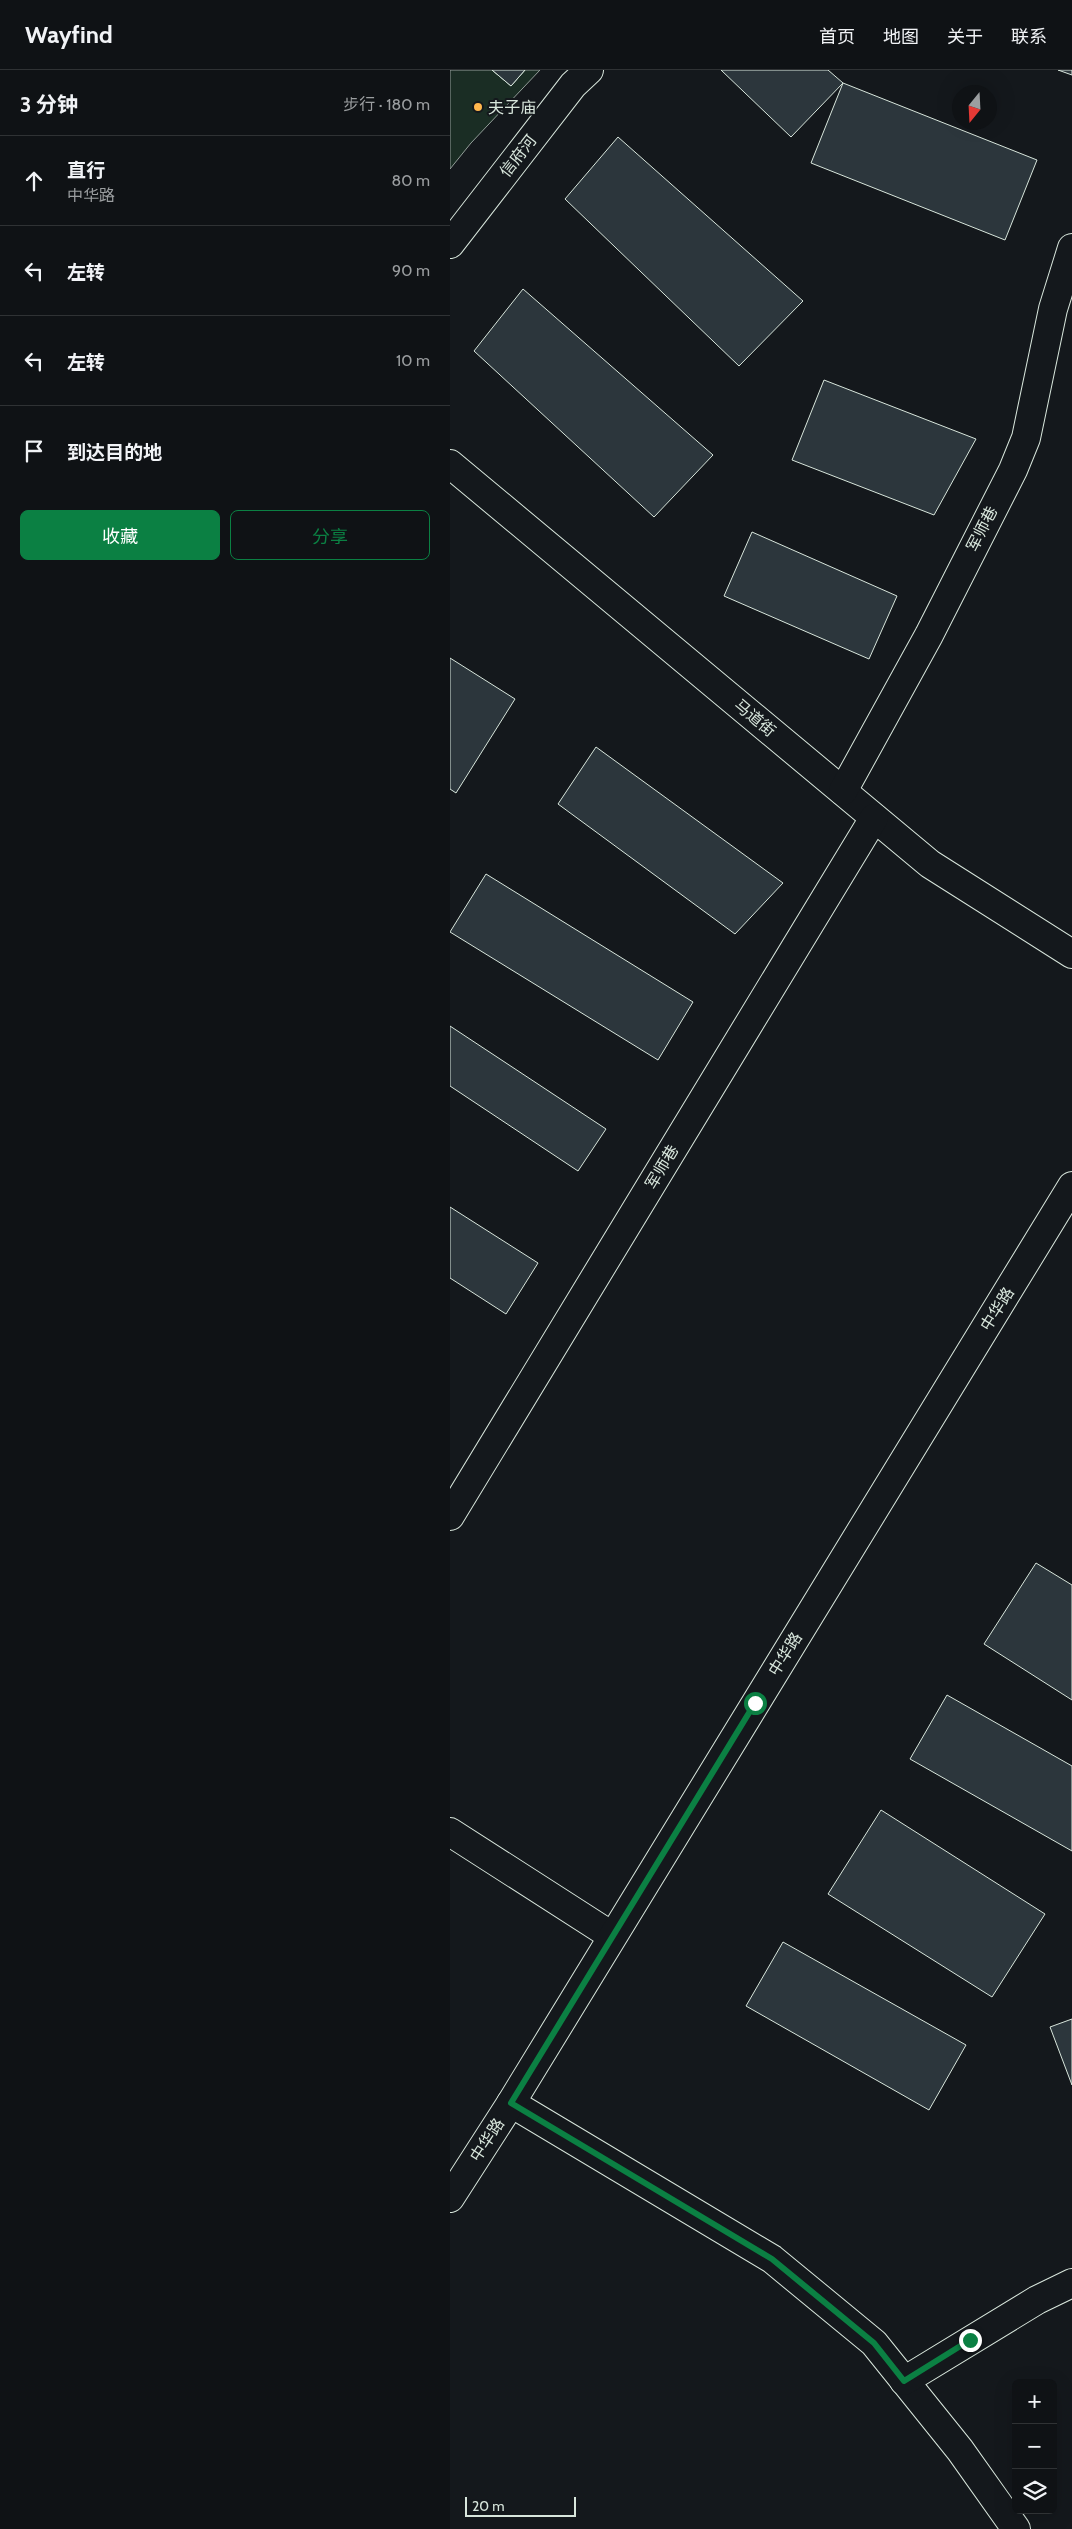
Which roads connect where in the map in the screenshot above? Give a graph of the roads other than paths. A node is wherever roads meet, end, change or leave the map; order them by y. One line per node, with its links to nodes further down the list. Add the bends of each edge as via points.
1 (589, 70): 2 (street, 信府河, via 573,85)
2 (450, 244)
3 (1072, 248): 5 (street, 军师巷, via 1053,309 1026,438 929,635)
4 (450, 464): 5 (street, 马道街)
5 (843, 792): 6 (street, 马道街)
6 (874, 818): 7 (street, 马道街, via 930,864); 9 (street, 军师巷)
7 (1072, 954)
8 (1072, 1186): 11 (street, 中华路)
9 (450, 1516)
10 (450, 1832): 11 (street)
11 (612, 1936): 12 (street, 中华路)
12 (511, 2103): 13 (street, 中华路); 15 (street, via 772,2259 874,2343)
13 (450, 2198)
14 (1072, 2283): 15 (street, via 1037,2300)
15 (904, 2381): 16 (street, via 960,2450)
16 (1016, 2529)

